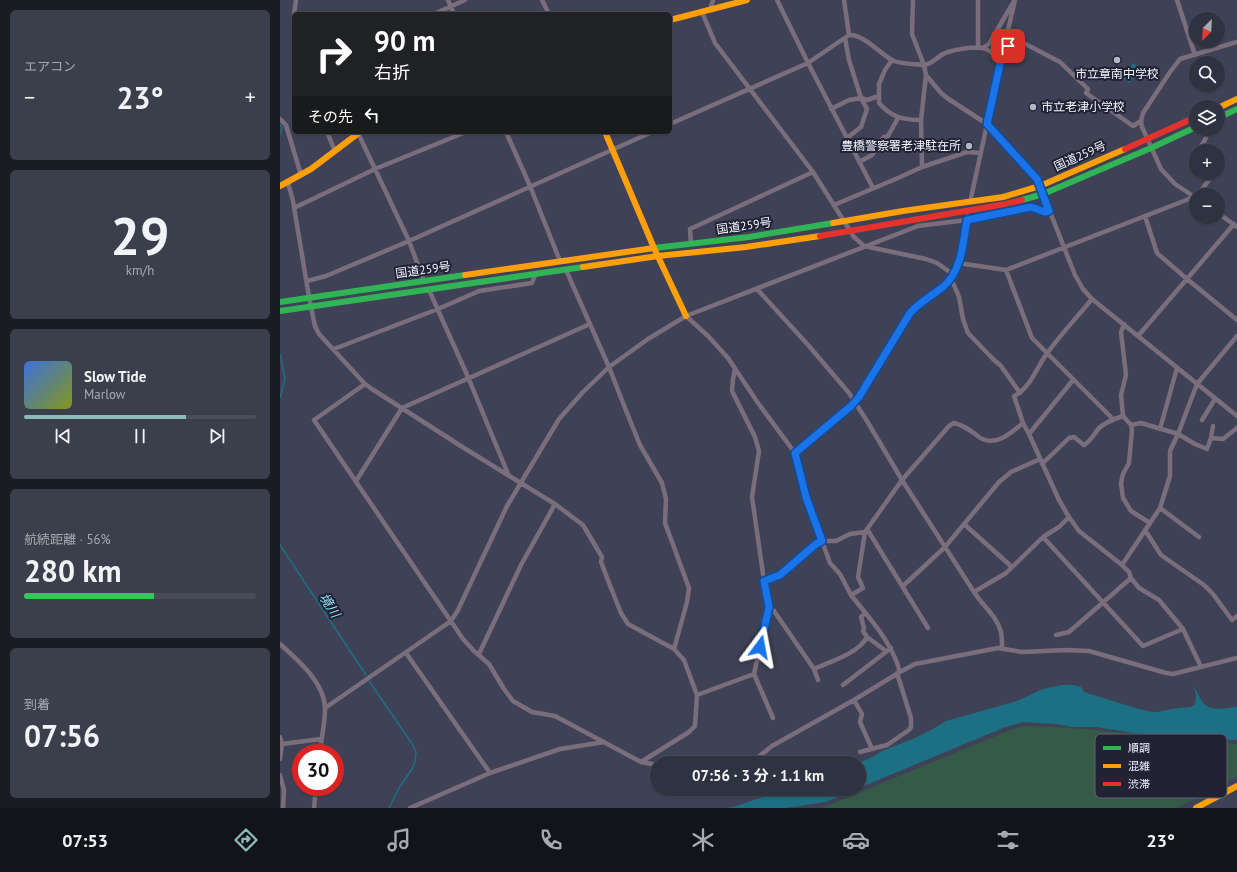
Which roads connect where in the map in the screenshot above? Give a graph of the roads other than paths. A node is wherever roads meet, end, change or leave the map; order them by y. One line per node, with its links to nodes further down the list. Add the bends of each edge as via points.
1 (296, 0): 15 (street)
2 (448, 0): 13 (street)
3 (466, 0): 13 (street)
4 (542, 0): 18 (street)
5 (713, 0): 14 (street)
6 (747, 0): 14 (main road)
7 (777, 0): 28 (street)
8 (844, 0): 21 (street)
9 (913, 0): 29 (street, via 912,34)
10 (978, 0): 24 (street)
11 (1015, 0): 23 (street); 24 (street, via 989,44)
12 (1178, 0): 25 (street)
13 (451, 7): 16 (street); 17 (street)
14 (710, 10): 19 (main road)
15 (294, 12)
16 (439, 12)
17 (453, 12)
18 (548, 12)
19 (702, 12): 20 (main road); 31 (street, via 715,43)
20 (672, 20)
21 (847, 36): 26 (street, via 860,38); 28 (street); 33 (street, via 849,60)
22 (1237, 42): 25 (street)
23 (1004, 46): 27 (street); 43 (street, via 1008,46 1016,39 1060,62 1088,89 1086,93 1133,126)
24 (981, 48): 27 (street); 29 (street, via 956,49)
25 (1195, 55): 43 (street, via 1180,59 1143,113)
26 (892, 60): 29 (street); 32 (street, via 879,84)
27 (1001, 60): 45 (street)
28 (808, 63): 31 (street); 36 (street)
29 (924, 65): 30 (street)
30 (926, 75): 41 (street); 45 (street, via 947,98)
31 (750, 88): 44 (street); 63 (street)
32 (878, 96): 33 (street, via 867,100); 39 (street, via 882,107)
33 (861, 98): 36 (street, via 849,100); 54 (street, via 867,109 861,127)
34 (1237, 99): 35 (main road)
35 (1225, 105)
36 (831, 109): 54 (street)
37 (1237, 110): 38 (main road)
38 (1225, 115)
39 (898, 118): 41 (street); 60 (street, via 888,136 884,137 872,155)
40 (280, 119): 64 (street, via 286,125)
41 (920, 120): 61 (street)
42 (1189, 120): 55 (main road, 国道259号)
43 (1141, 121): 55 (street)
44 (672, 123)
45 (987, 124): 59 (street); 68 (street, via 1031,171)
46 (1189, 130): 56 (main road, 国道259号)
47 (328, 134): 58 (street)
48 (356, 134): 58 (main road)
49 (360, 134): 62 (street)
50 (461, 134): 62 (street)
51 (507, 134): 67 (street)
52 (606, 134): 57 (main road)
53 (647, 134): 57 (street)
54 (847, 138): 60 (street)
55 (1147, 139): 56 (street); 68 (main road, 国道259号)
56 (1151, 148): 70 (street, via 1161,169 1175,184); 71 (main road, 国道259号)
57 (613, 149): 67 (street); 86 (main road)
58 (335, 151): 64 (main road)
59 (981, 153): 61 (street, via 967,152); 72 (street)
60 (859, 162): 69 (street)
61 (922, 167): 69 (street)
62 (375, 169): 75 (street); 83 (street)
63 (813, 172): 74 (street); 84 (street, via 690,229)
64 (301, 175): 65 (main road)
65 (288, 182): 66 (main road); 75 (street)
66 (280, 186)
67 (530, 186): 83 (street); 89 (street)
68 (1040, 186): 71 (street); 80 (main road, 国道259号, via 1003,197)
69 (873, 188): 74 (street)
70 (1189, 193)
71 (1043, 194): 76 (street); 82 (main road, 国道259号, via 1006,204)
72 (971, 198)
73 (1189, 199): 77 (street)
74 (834, 205): 80 (street)
75 (294, 208): 96 (street)
76 (1049, 211): 78 (street, via 1031,207); 87 (street)
77 (1145, 216): 87 (street); 95 (street, via 1157,253)
78 (967, 218): 85 (street, via 918,226); 90 (street)
79 (1225, 218): 81 (street)
80 (844, 221): 82 (street); 84 (main road, 国道259号)
81 (1235, 225): 95 (street)
82 (851, 231): 85 (street); 88 (main road, 国道259号, via 746,247)
83 (408, 241): 96 (street, via 326,276); 97 (street)
84 (692, 244): 86 (main road, 国道259号)
85 (864, 246): 94 (street, via 938,263); 98 (street)
86 (654, 248): 88 (main road); 89 (main road, 国道259号)
87 (1065, 248): 92 (street); 101 (street, via 1075,275)
88 (658, 256): 91 (main road, 国道259号); 106 (main road)
89 (560, 261): 97 (main road, 国道259号)
90 (958, 263): 92 (street); 94 (street)
91 (566, 270): 93 (main road, 国道259号); 108 (street)
92 (1006, 270): 113 (street, via 1032,338)
93 (534, 275): 99 (main road, 国道259号); 104 (street, via 532,283 479,291)
94 (952, 276): 121 (street, via 968,333 1003,369); 123 (street, via 945,285 919,303 910,313)
95 (1187, 279): 107 (street); 110 (street)
96 (307, 281): 100 (street)
97 (424, 281): 100 (main road, 国道259号)
98 (757, 289): 106 (street); 123 (street)
99 (428, 290): 103 (main road, 国道259号); 104 (street)
100 (309, 297): 102 (main road, 国道259号); 103 (street)
101 (1092, 299): 109 (street); 113 (street)
102 (280, 302)
103 (312, 307): 105 (main road, 国道259号); 112 (street, via 319,334)
104 (438, 309): 112 (street); 117 (street)
105 (280, 311)
106 (686, 316): 114 (street); 116 (street, via 708,336)
107 (1237, 320)
108 (590, 324): 114 (street); 117 (street)
109 (1124, 324): 110 (street); 125 (street, via 1122,332 1126,375 1121,395)
110 (1138, 336): 115 (street)
111 (1237, 336): 120 (street)
112 (334, 349): 119 (street)
113 (1047, 353): 118 (street); 121 (street)
114 (609, 367): 143 (street, via 559,419); 174 (street, via 640,445 662,483 666,499 665,523 689,588)
115 (1178, 368): 120 (street); 133 (street)
116 (735, 369): 137 (street); 158 (street, via 732,391 755,437 759,451 752,497)
117 (468, 377): 124 (street); 140 (street)
118 (1073, 380): 127 (street); 134 (street)
119 (365, 384): 124 (street); 142 (street, via 314,420)
120 (1197, 384): 122 (street); 135 (street)
121 (1020, 393): 129 (street, via 1014,396)
122 (1215, 398): 126 (street); 128 (street)
123 (855, 402): 137 (street); 141 (street)
124 (402, 408): 140 (street); 142 (street)
125 (1123, 416): 127 (street); 130 (street)
126 (1237, 416)
127 (1113, 419): 139 (street, via 1099,428 1084,445 1074,437 1069,438)
128 (1202, 420)
129 (1023, 423): 134 (street); 141 (street, via 997,441 981,438 962,424 954,423)
130 (1131, 425): 133 (street, via 1141,423); 147 (street, via 1129,463 1121,484 1123,498 1131,511)
131 (1213, 426): 136 (street)
132 (1237, 428): 136 (street, via 1223,439)
133 (1160, 429): 135 (street)
134 (1029, 434): 138 (street)
135 (1178, 434): 136 (street, via 1207,449); 145 (street, via 1170,451 1170,476)
136 (1211, 438)
137 (795, 453): 153 (street, via 806,497)
138 (1040, 459): 139 (street); 148 (street, via 1011,472 999,482)
139 (1042, 464): 146 (street)
140 (508, 474): 143 (street)
141 (902, 480): 149 (street); 154 (street)
142 (356, 481): 166 (street)
143 (521, 483): 144 (street); 166 (street, via 507,506)
144 (555, 504): 174 (street, via 583,525 602,557 601,562 609,583 628,624); 177 (street, via 521,565)
145 (1160, 508): 147 (street); 152 (street)
146 (1070, 517): 151 (street); 155 (street, via 1079,531)
147 (1150, 523): 150 (street)
148 (964, 524): 154 (street); 156 (street)
149 (866, 530): 153 (street, via 836,541); 159 (street); 161 (street, via 858,577 863,588)
150 (1145, 530): 155 (street); 165 (street, via 1160,555 1204,585 1232,620)
151 (1043, 537): 156 (street); 162 (street)
152 (1199, 537)
153 (822, 541): 158 (street, via 780,575); 161 (street, via 830,563 840,574)
154 (945, 547): 159 (street); 160 (street)
155 (1122, 565): 157 (street)
156 (1012, 567): 160 (street)
157 (1131, 578): 162 (street); 168 (street, via 1142,590 1159,600)
158 (764, 581): 163 (street)
159 (903, 586): 167 (street)
160 (974, 592): 173 (street, via 998,625)
161 (851, 595): 164 (street)
162 (1103, 602): 168 (street, via 1143,646); 169 (street, via 1069,632)
163 (769, 607): 180 (street); 182 (street)
164 (865, 613): 170 (street, via 861,617 863,631); 172 (street)
165 (1237, 616)
166 (451, 621): 176 (street); 177 (street)
167 (928, 628)
168 (1183, 628): 179 (street)
169 (1056, 635)
170 (867, 637): 175 (street); 180 (street, via 863,644 853,651)
171 (280, 644): 187 (street, via 311,674 322,693)
172 (890, 648): 175 (street); 181 (street, via 896,659)
173 (1002, 648): 179 (street, via 1022,652 1089,650 1172,674); 181 (street, via 915,664)
174 (674, 649): 185 (street, via 684,660)
175 (886, 651): 184 (street)
176 (406, 653): 187 (street); 200 (street)
177 (479, 654): 191 (street, via 490,664 513,701 532,712 555,716)
178 (1237, 658): 179 (street)
179 (1201, 667)
180 (814, 669): 183 (street)
181 (898, 672): 186 (street); 194 (street, via 911,726 888,745)
182 (754, 674): 185 (street); 188 (street)
183 (818, 680)
184 (843, 685)
185 (697, 694): 198 (street, via 695,726)
186 (854, 700): 194 (street, via 862,714 860,722); 196 (street, via 772,746)
187 (325, 708): 190 (street)
188 (773, 718)
189 (280, 736): 192 (street)
190 (321, 739): 192 (street); 193 (street)
191 (604, 742): 198 (street); 200 (street, via 560,748)
192 (282, 744): 197 (street)
193 (321, 744)
194 (872, 749): 195 (street)
195 (860, 752)
196 (760, 756)
197 (280, 759)
198 (641, 762): 199 (street)
199 (650, 764)
200 (490, 773): 208 (street)
201 (280, 775): 206 (street, via 284,790)
202 (1237, 786): 203 (main road)
203 (1227, 791)
204 (315, 796): 207 (street)
205 (1215, 798): 209 (main road)
206 (283, 808)
207 (314, 808)
208 (410, 808)
209 (1196, 808)

